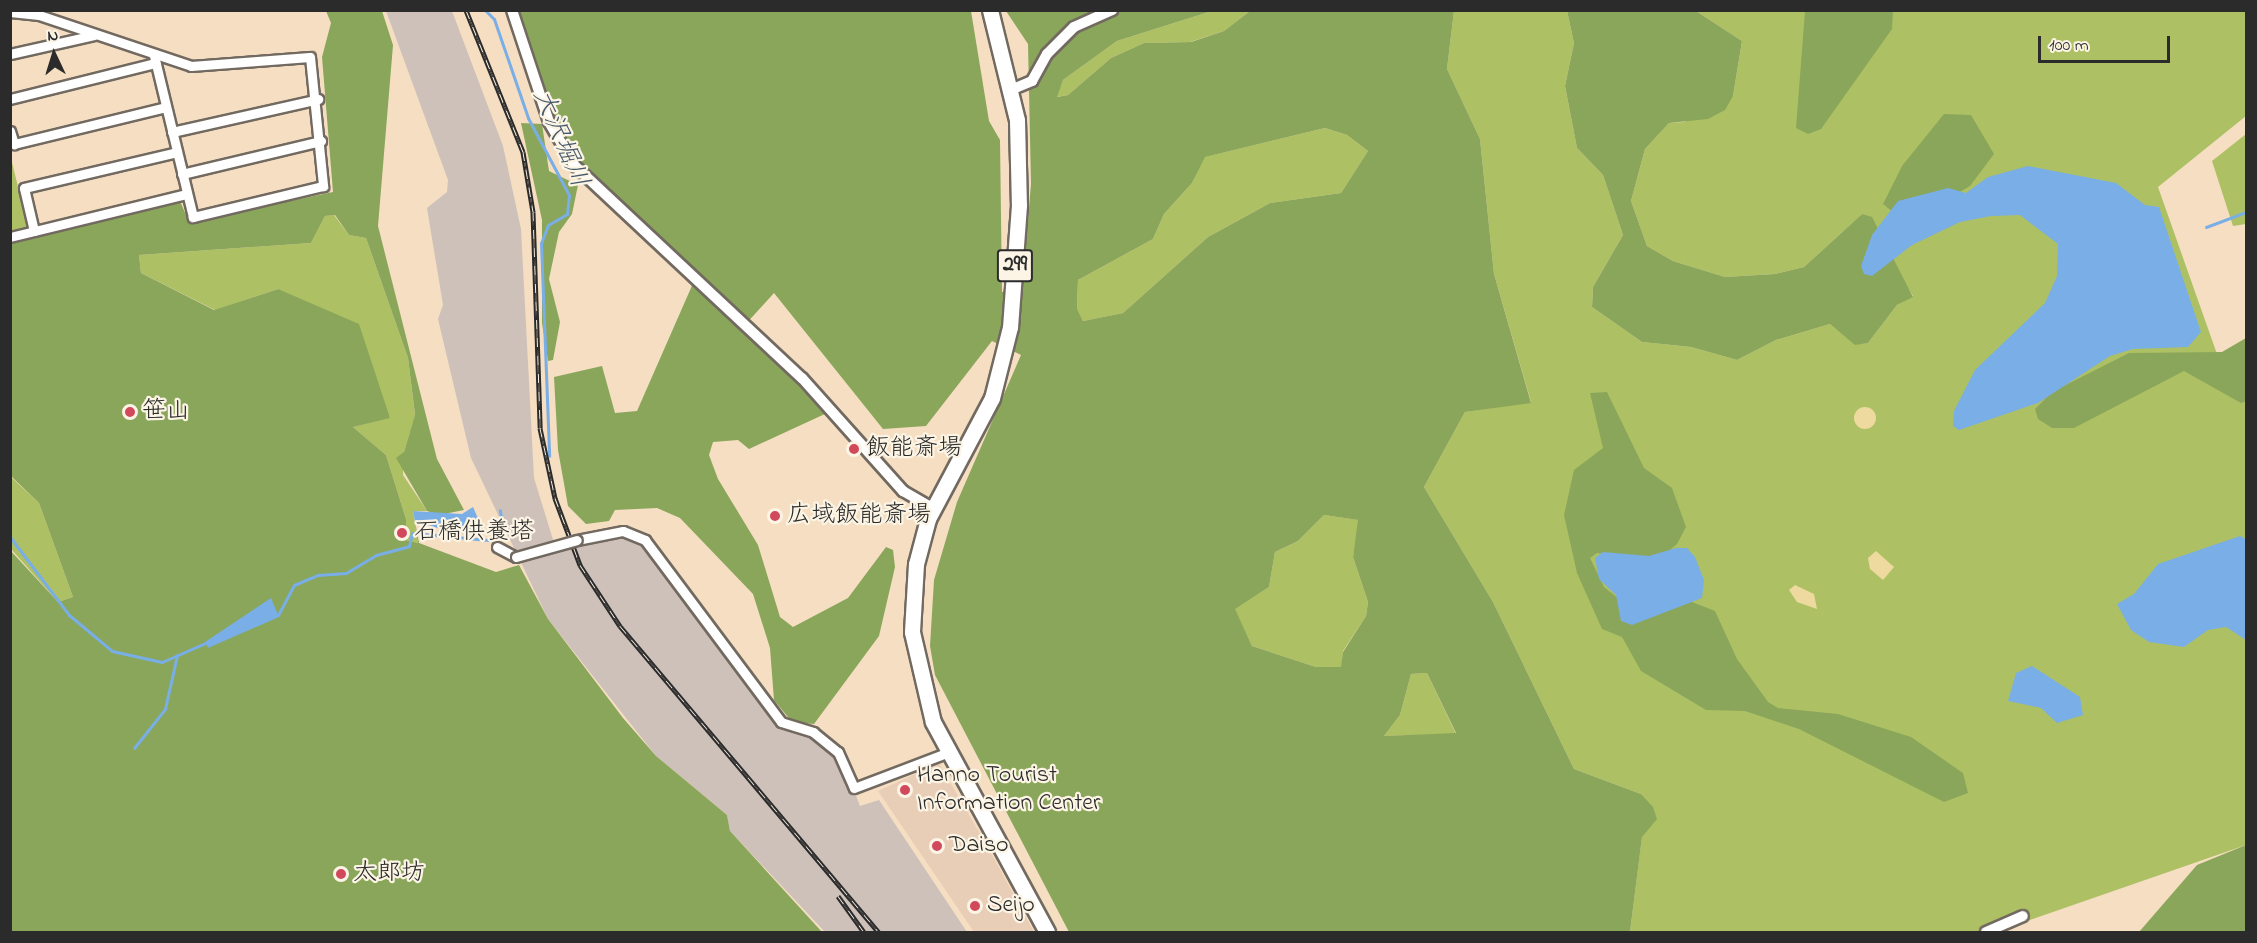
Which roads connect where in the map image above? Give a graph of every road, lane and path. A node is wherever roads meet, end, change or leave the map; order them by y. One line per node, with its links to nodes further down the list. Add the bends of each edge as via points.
1 (512, 10): 20 (street, via 549,122 574,165 802,378 903,491)
2 (990, 10): 8 (highway, 299)
3 (1112, 10): 8 (street, via 1074,27 1047,54 1032,81)
4 (10, 12): 5 (street)
5 (94, 35): 6 (street); 7 (street)
6 (10, 54)
7 (155, 60): 9 (street); 10 (street, via 208,68 310,57); 11 (street)
8 (1013, 89): 20 (highway, 299, via 1019,205 1006,352 987,408)
9 (10, 99)
10 (318, 99): 13 (street); 14 (street)
11 (166, 107): 12 (street, via 14,144); 13 (street)
12 (10, 131)
13 (172, 132): 15 (street)
14 (321, 141): 16 (street); 17 (street, via 323,186 193,217)
15 (177, 152): 16 (street); 18 (street, via 24,188)
16 (182, 174): 17 (street)
17 (187, 194): 18 (street)
18 (34, 231): 19 (street)
19 (10, 237)
20 (933, 508): 22 (highway, 299, via 916,564 912,632 926,705)
21 (497, 548): 22 (street, bridge, via 516,557 623,531 645,540 781,722 813,732 838,752 854,788)
22 (949, 752): 24 (highway, 299)
23 (2022, 916): 25 (street)
24 (1047, 933)
25 (1986, 933)

